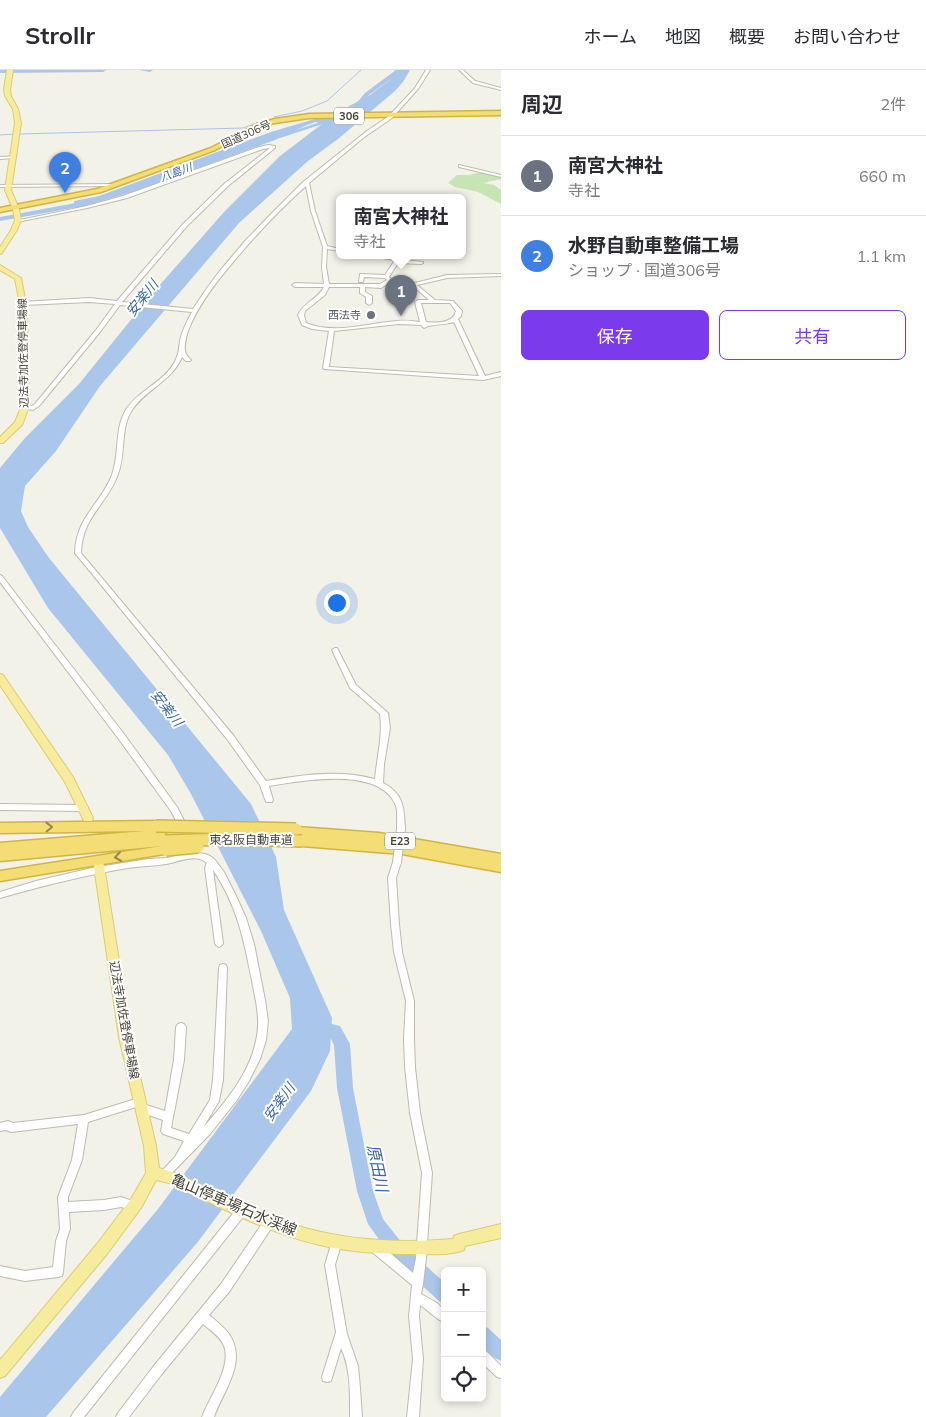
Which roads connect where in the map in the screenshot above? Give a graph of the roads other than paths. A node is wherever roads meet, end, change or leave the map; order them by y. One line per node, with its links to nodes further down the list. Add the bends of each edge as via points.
1 (10, 70): 7 (main road, via 5,94 18,117)
2 (428, 70): 6 (street, via 417,90)
3 (461, 70): 4 (street, via 474,82)
4 (501, 89)
5 (501, 112): 6 (highway, 国道306号 / 306)
6 (390, 115): 11 (street); 12 (highway, 国道306号 / 306, via 309,116 264,124 213,148)
7 (14, 157): 8 (street); 14 (main road)
8 (0, 158)
9 (461, 166): 10 (street)
10 (501, 176)
11 (306, 183): 18 (street); 35 (street, via 260,226)
12 (114, 185): 14 (street); 15 (highway, 国道306号 / 306, via 82,196)
13 (0, 186): 14 (street)
14 (9, 186): 15 (main road, via 8,192)
15 (15, 208): 16 (highway, 国道306号 / 306); 17 (main road)
16 (0, 210)
17 (17, 220): 20 (main road); 34 (street, via 121,198 261,148 272,147 208,202 178,233)
18 (325, 247): 19 (street); 30 (street)
19 (336, 249)
20 (0, 252)
21 (398, 259): 26 (street)
22 (403, 259): 23 (street)
23 (421, 263)
24 (0, 267): 32 (main road, 辺法寺加佐登停車場線, via 18,278)
25 (501, 275): 28 (street, via 470,274 425,279)
26 (388, 279): 27 (street, via 381,286); 27 (street, via 362,275); 28 (street)
27 (361, 284): 30 (street); 33 (street, via 363,293 369,296)
28 (415, 284): 31 (street)
29 (295, 285): 30 (street)
30 (326, 285): 38 (street, via 323,294 304,308 301,315 307,326)
31 (434, 301): 36 (street, via 451,302 459,312); 37 (street, via 418,302)
32 (24, 303): 34 (street, via 83,300); 43 (main road, 辺法寺加佐登停車場線)
33 (369, 303)
34 (121, 304): 35 (street); 43 (street, via 37,405)
35 (191, 310): 39 (street)
36 (455, 319): 37 (street); 42 (street)
37 (424, 326): 38 (street, via 397,322)
38 (331, 329): 42 (street, via 326,368)
39 (182, 349): 40 (street); 48 (street, via 173,371 127,413 117,468 86,520 78,541 78,553 224,729)
40 (188, 360)
41 (501, 374): 42 (street)
42 (483, 378)
43 (25, 408): 44 (main road, 辺法寺加佐登停車場線, via 19,423)
44 (0, 441)
45 (0, 578): 58 (street, via 174,808)
46 (336, 650): 49 (street, via 353,686 384,713 386,728)
47 (0, 677): 52 (main road, via 64,768)
48 (264, 784): 49 (street, via 349,775); 50 (street)
49 (379, 784): 82 (street, bridge, via 396,797 402,817 392,878 395,924 410,1002 410,1067 427,1173)
50 (269, 800)
51 (0, 807): 52 (street)
52 (86, 813)
53 (0, 828): 55 (highway, one-way to 55)
54 (298, 834): 55 (highway, bridge); 55 (highway, 東名阪自動車道 / E23, bridge); 59 (highway, 東名阪自動車道 / E23, via 360,836); 61 (highway, 東名阪自動車道 / E23)
55 (162, 838): 56 (highway, 東名阪自動車道 / E23); 57 (highway, 東名阪自動車道 / E23); 63 (highway, one-way to 63)
56 (0, 848)
57 (0, 856)
58 (194, 856): 60 (street, via 208,858); 62 (street)
59 (501, 859)
60 (211, 863): 65 (street); 73 (street, via 228,888 243,921 263,1022 258,1055 250,1071 222,1110)
61 (501, 868)
62 (100, 869): 64 (street); 68 (main road, 辺法寺加佐登停車場線, via 121,1018)
63 (0, 876)
64 (0, 895)
65 (219, 943)
66 (223, 968): 72 (street, via 218,1080 214,1102)
67 (181, 1027): 69 (street)
68 (140, 1105): 69 (street); 70 (street); 74 (main road, 辺法寺加佐登停車場線, via 150,1146)
69 (169, 1118): 72 (street, via 166,1131)
70 (84, 1119): 71 (street); 76 (street, via 78,1160 63,1196)
71 (0, 1127)
72 (190, 1139): 73 (street)
73 (178, 1160): 74 (street)
74 (162, 1175): 75 (main road); 77 (main road, 亀山停車場石水渓線)
75 (134, 1206): 76 (street, via 121,1202); 90 (main road, via 75,1283)
76 (64, 1207): 83 (street, via 65,1229 58,1272 25,1276)
77 (241, 1208): 78 (main road, 亀山停車場石水渓線); 93 (street)
78 (270, 1221): 80 (main road, 亀山停車場石水渓線, via 304,1234); 87 (street, via 243,1264)
79 (501, 1231): 82 (main road, 亀山停車場石水渓線, via 459,1241 459,1245)
80 (337, 1241): 81 (main road, 亀山停車場石水渓線); 88 (street, via 330,1266)
81 (377, 1245): 82 (main road, 亀山停車場石水渓線); 84 (street)
82 (417, 1250): 84 (street)
83 (0, 1271)
84 (418, 1282): 85 (street)
85 (415, 1297): 86 (street); 97 (street, via 418,1359)
86 (441, 1314)
87 (202, 1316): 94 (street); 95 (street, via 226,1338 232,1353)
88 (340, 1335): 92 (street); 96 (street, via 351,1362)
89 (484, 1357): 91 (street)
90 (0, 1371)
91 (501, 1373)
92 (326, 1377)
93 (77, 1417)
94 (122, 1417)
95 (208, 1417)
96 (356, 1417)
97 (413, 1417)

